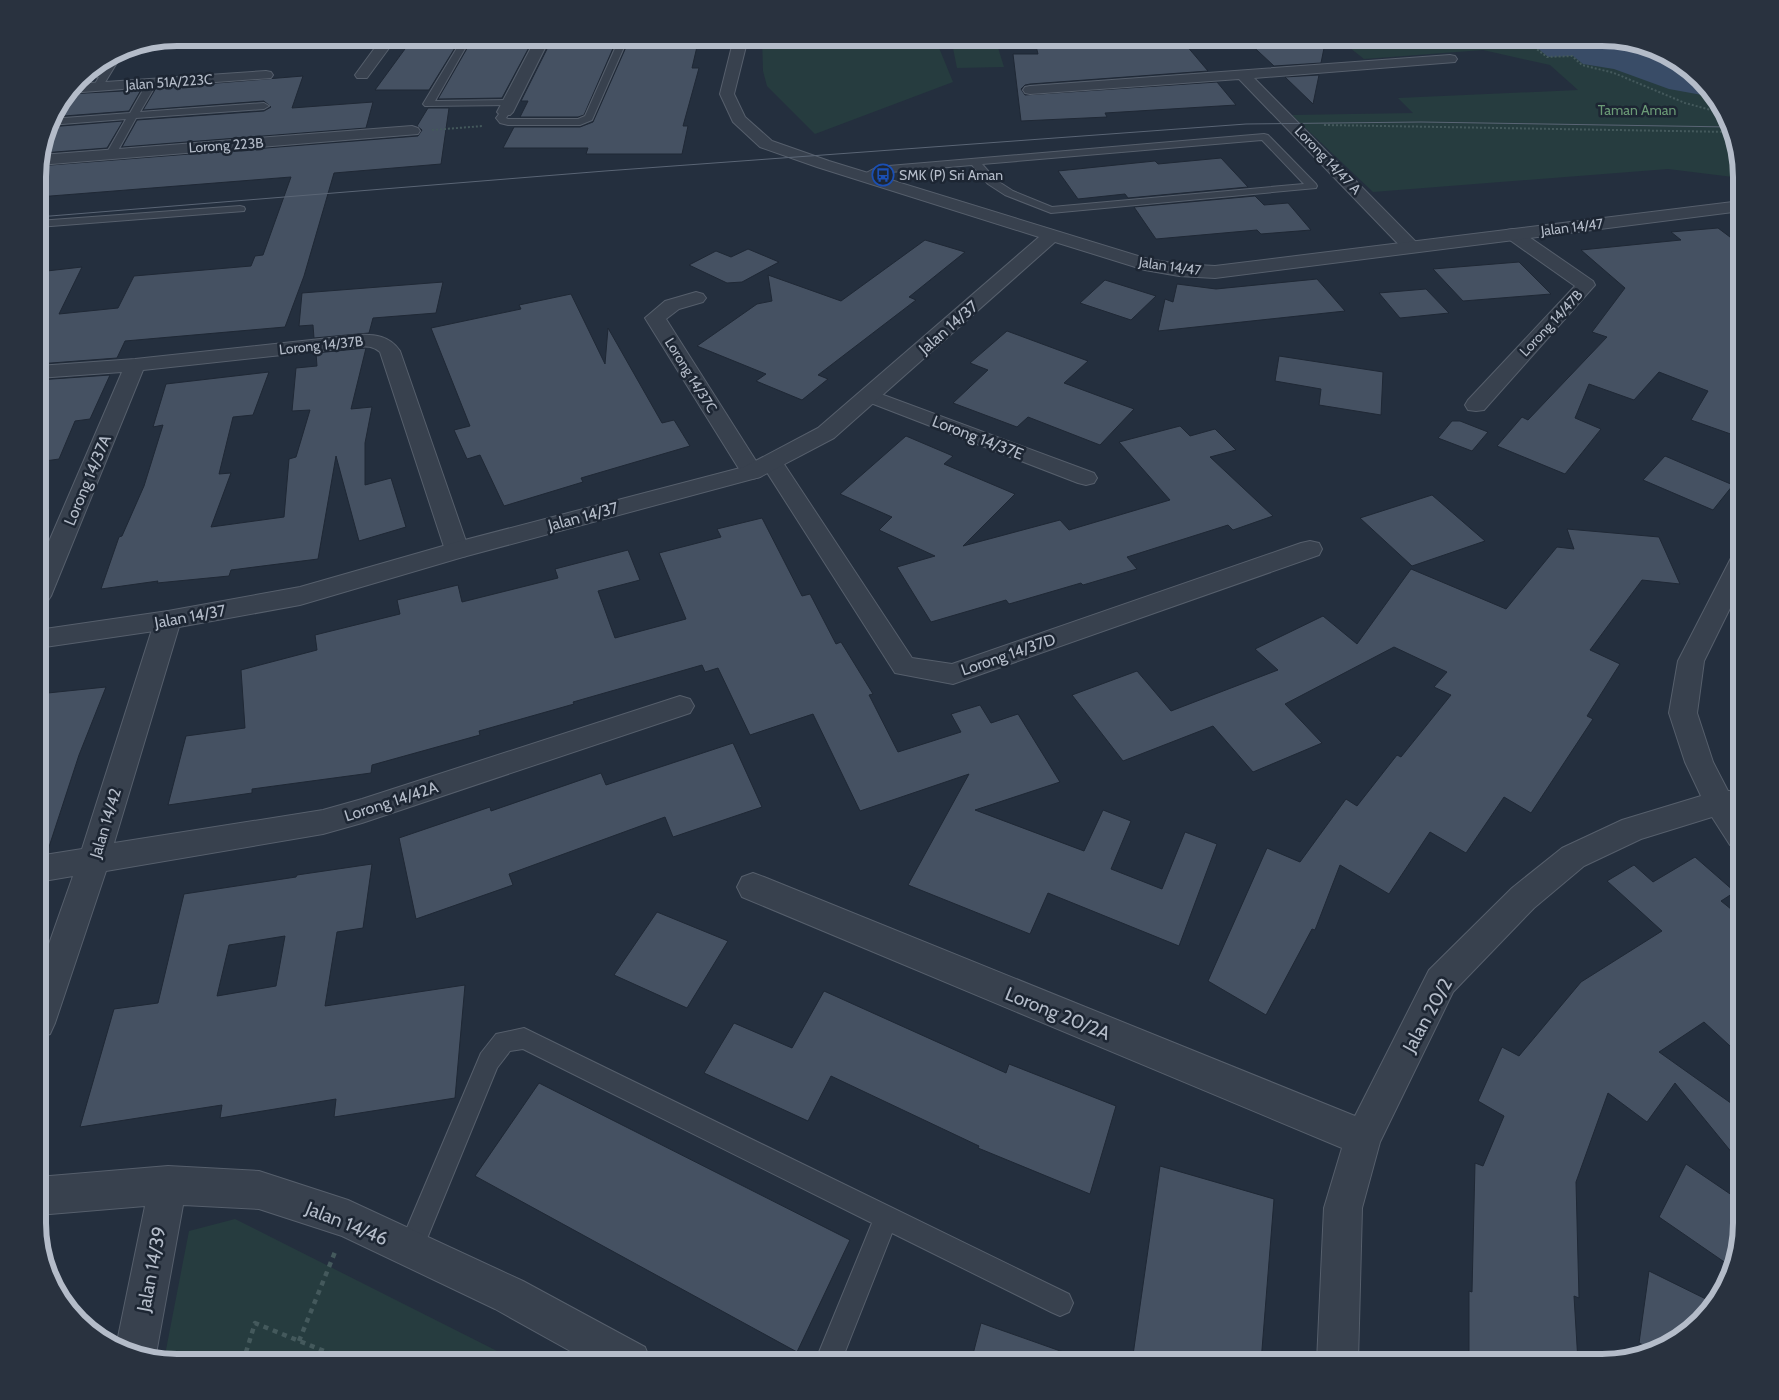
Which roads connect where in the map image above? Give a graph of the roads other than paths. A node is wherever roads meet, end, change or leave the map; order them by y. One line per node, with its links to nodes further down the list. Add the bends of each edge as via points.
1 (383, 47): 11 (street)
2 (462, 47): 18 (lane, via 428,104)
3 (539, 47): 18 (street)
4 (620, 47): 18 (lane, via 589,118 580,122)
5 (739, 47): 25 (street, Jalan 14/47, via 727,94 738,119 766,144)
6 (1450, 59): 12 (street)
7 (112, 64): 8 (lane)
8 (106, 74): 9 (lane); 14 (lane)
9 (96, 75)
10 (266, 75): 13 (street, Jalan 51A/223C)
11 (362, 75)
12 (1243, 75): 16 (street); 31 (street, Lorong 14/47 A)
13 (152, 83): 14 (street, Jalan 51A/223C); 19 (lane)
14 (98, 87): 15 (street, Jalan 51A/223C)
15 (82, 88)
16 (1030, 90)
17 (264, 106): 19 (lane)
18 (506, 112)
19 (133, 116): 20 (lane); 22 (lane)
20 (59, 121)
21 (412, 131): 22 (street, Lorong 223B)
22 (111, 154): 23 (street, Lorong 223B)
23 (48, 159)
24 (975, 162): 24 (lane, via 1264,137 1312,186 1051,210 1009,193 992,182); 25 (lane, via 877,170)
25 (864, 177): 30 (street, Jalan 14/47)
26 (1733, 207): 29 (street, Jalan 14/47)
27 (240, 209): 28 (lane)
28 (47, 223)
29 (1513, 234): 31 (street, Jalan 14/47); 36 (street, Lorong 14/47B, via 1586,286)
30 (1052, 235): 31 (street, Jalan 14/47, via 1145,264 1196,272); 35 (street, Jalan 14/37)
31 (1411, 247)
32 (696, 298): 37 (street, Lorong 14/37C, via 672,305 654,318)
33 (136, 365): 34 (street, Lorong 14/37B); 39 (street, Lorong 14/37B, via 357,340 380,341 390,351); 41 (street, Lorong 14/37A)
34 (47, 371)
35 (870, 396): 37 (street, Jalan 14/37, via 826,433); 38 (street, Lorong 14/37E)
36 (1476, 405)
37 (762, 468): 39 (street, Jalan 14/37); 40 (street, Lorong 14/37D, via 904,666 953,674)
38 (1086, 478)
39 (457, 550): 43 (street, Jalan 14/37, via 300,596)
40 (1310, 550)
41 (47, 575)
42 (1733, 579): 46 (street, via 1691,661 1683,713 1699,762)
43 (168, 620): 44 (street, Jalan 14/37); 47 (street, Jalan 14/42)
44 (47, 638)
45 (680, 706): 47 (street, Lorong 14/42A, via 362,812 323,822)
46 (1730, 803): 51 (street, Jalan 20/2, via 1633,829 1573,857 1523,898 1441,981)
47 (94, 860): 48 (street, Lorong 14/42A); 50 (street, Jalan 14/42)
48 (47, 868)
49 (753, 887): 51 (street, Lorong 20/2A)
50 (47, 998)
51 (1364, 1138): 60 (street, Jalan 20/2, via 1343,1208)
52 (168, 1184): 53 (street, Jalan 14/46); 55 (street, Jalan 14/46, via 259,1190 348,1219); 57 (street, Jalan 14/39)
53 (47, 1195)
54 (886, 1218): 55 (lane, via 524,1038 504,1041 489,1061); 56 (lane); 59 (lane)
55 (410, 1249): 58 (street, Jalan 14/46, via 510,1295)
56 (1060, 1303)
57 (136, 1347)
58 (616, 1354)
59 (831, 1354)
60 (1338, 1354)

